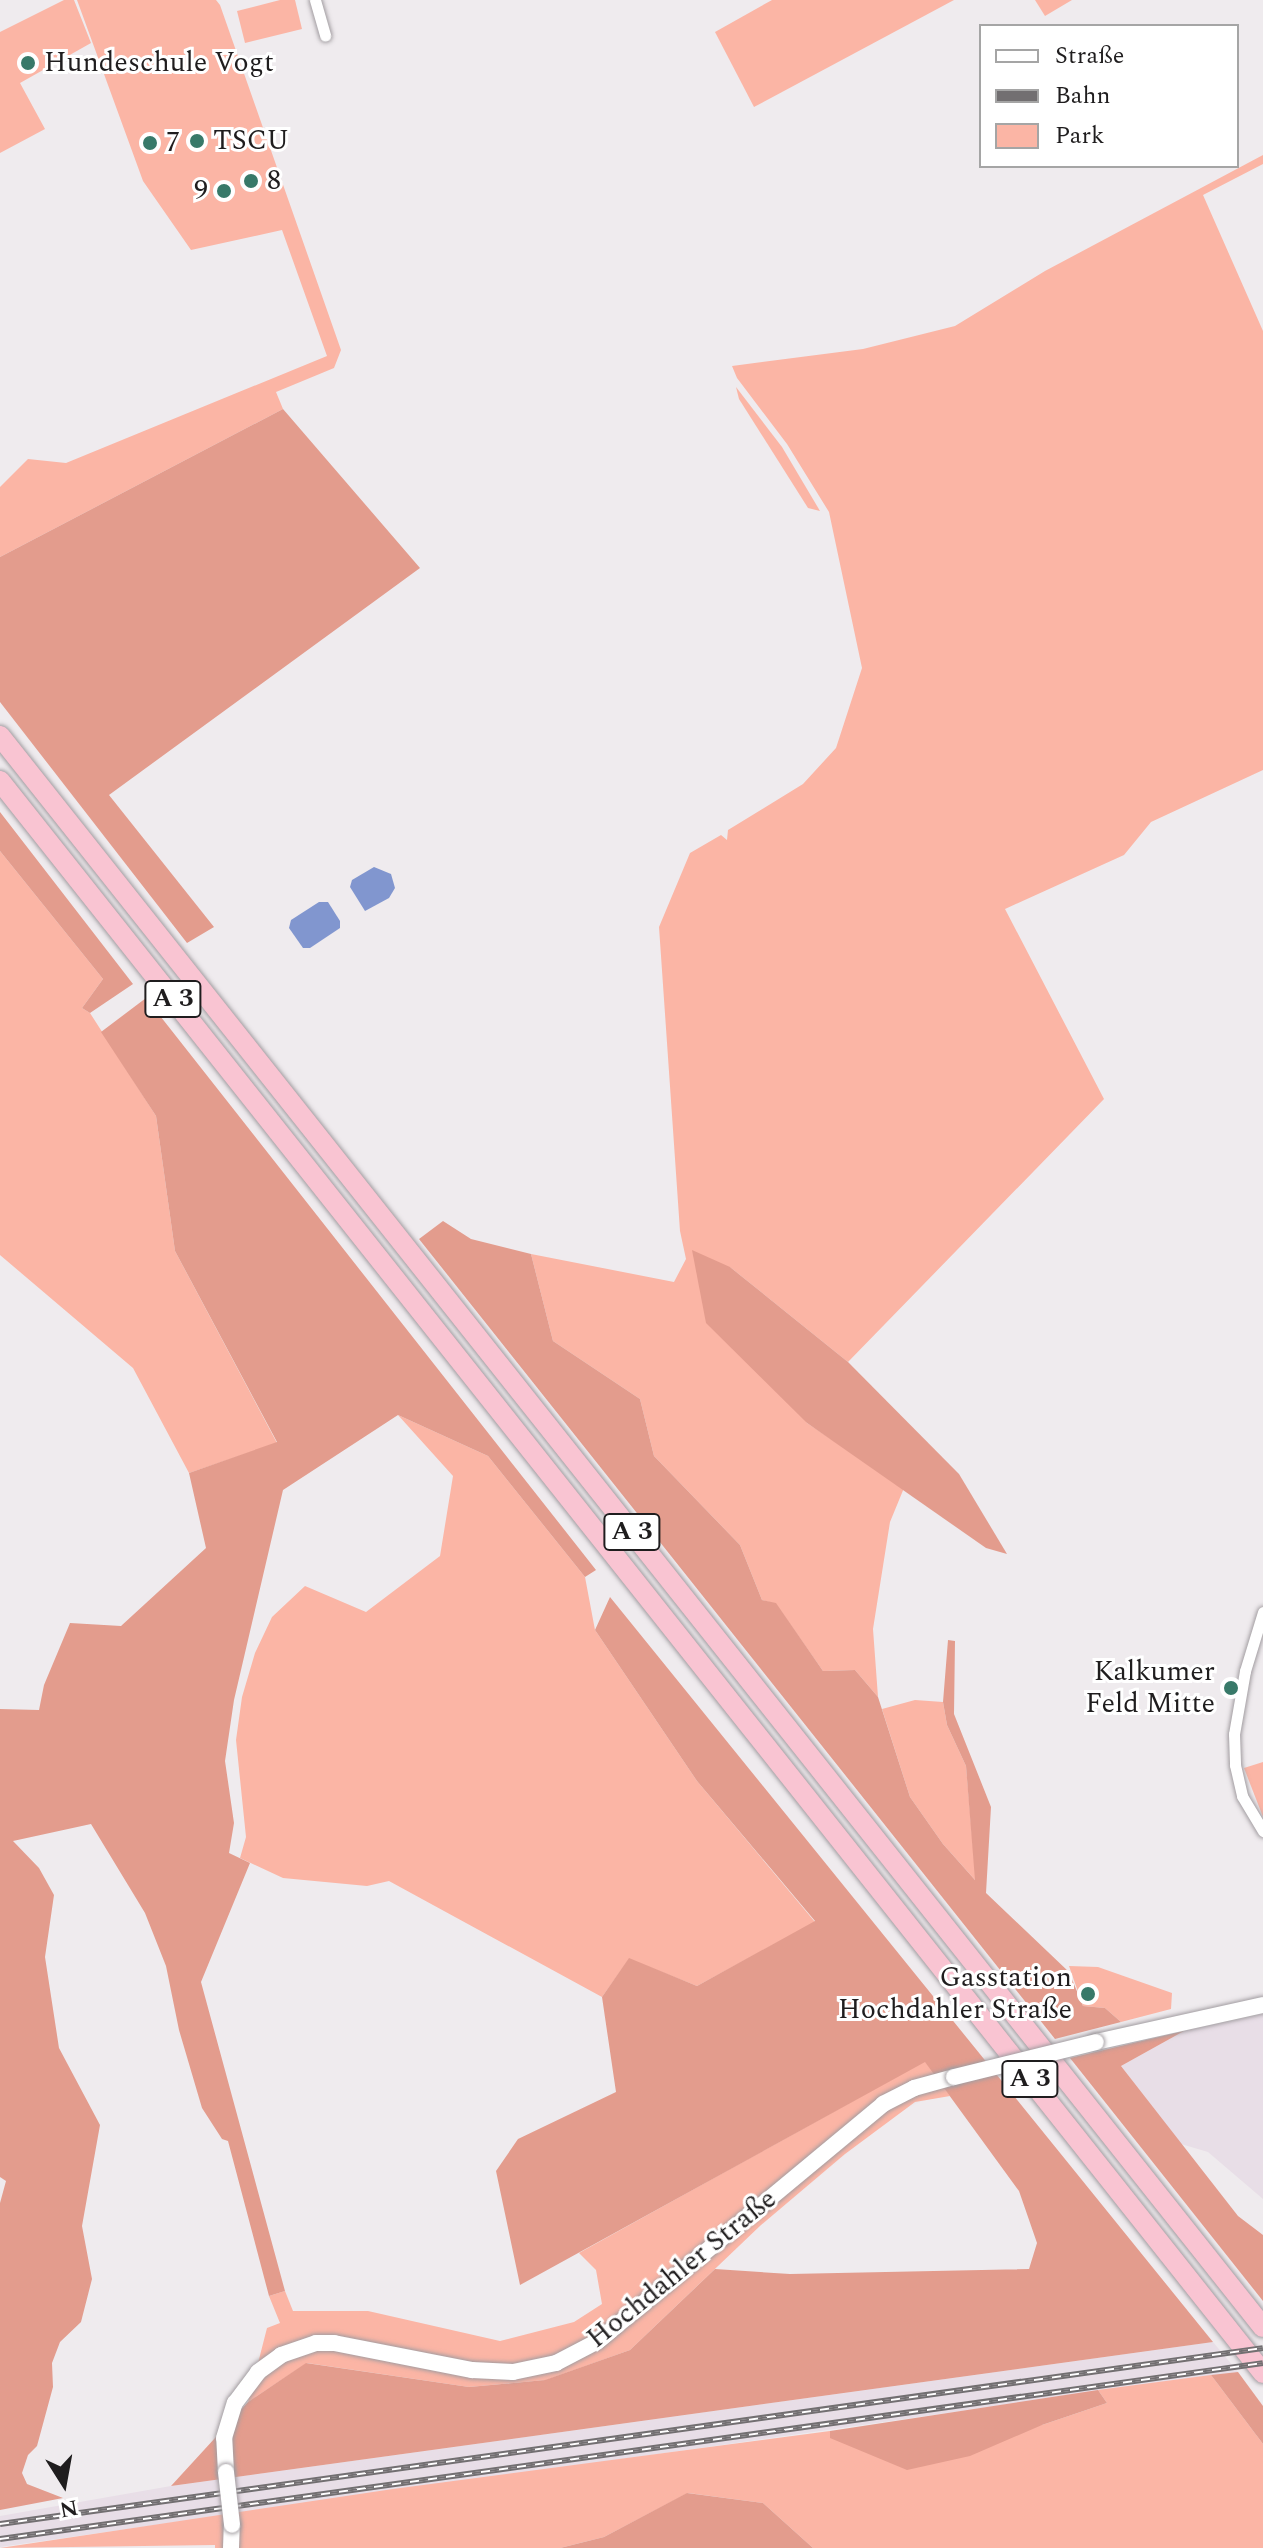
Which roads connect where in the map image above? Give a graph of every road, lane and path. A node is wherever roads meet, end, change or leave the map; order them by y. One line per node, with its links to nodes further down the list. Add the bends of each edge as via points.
1 (315, 0): 2 (street)
2 (325, 36)
3 (0, 736): 8 (highway, A 3)
4 (0, 781): 9 (highway, A 3)
5 (1263, 1612): 6 (street, via 1234,1734 1242,1796)
6 (1263, 1831)
7 (1263, 2005): 10 (main road, Hochdahler Straße, bridge, via 914,2088 883,2104 598,2341 556,2363 513,2372 482,2371 334,2343 281,2355 258,2372 235,2403 224,2438)
8 (1263, 2327)
9 (1263, 2373)
10 (231, 2548)

